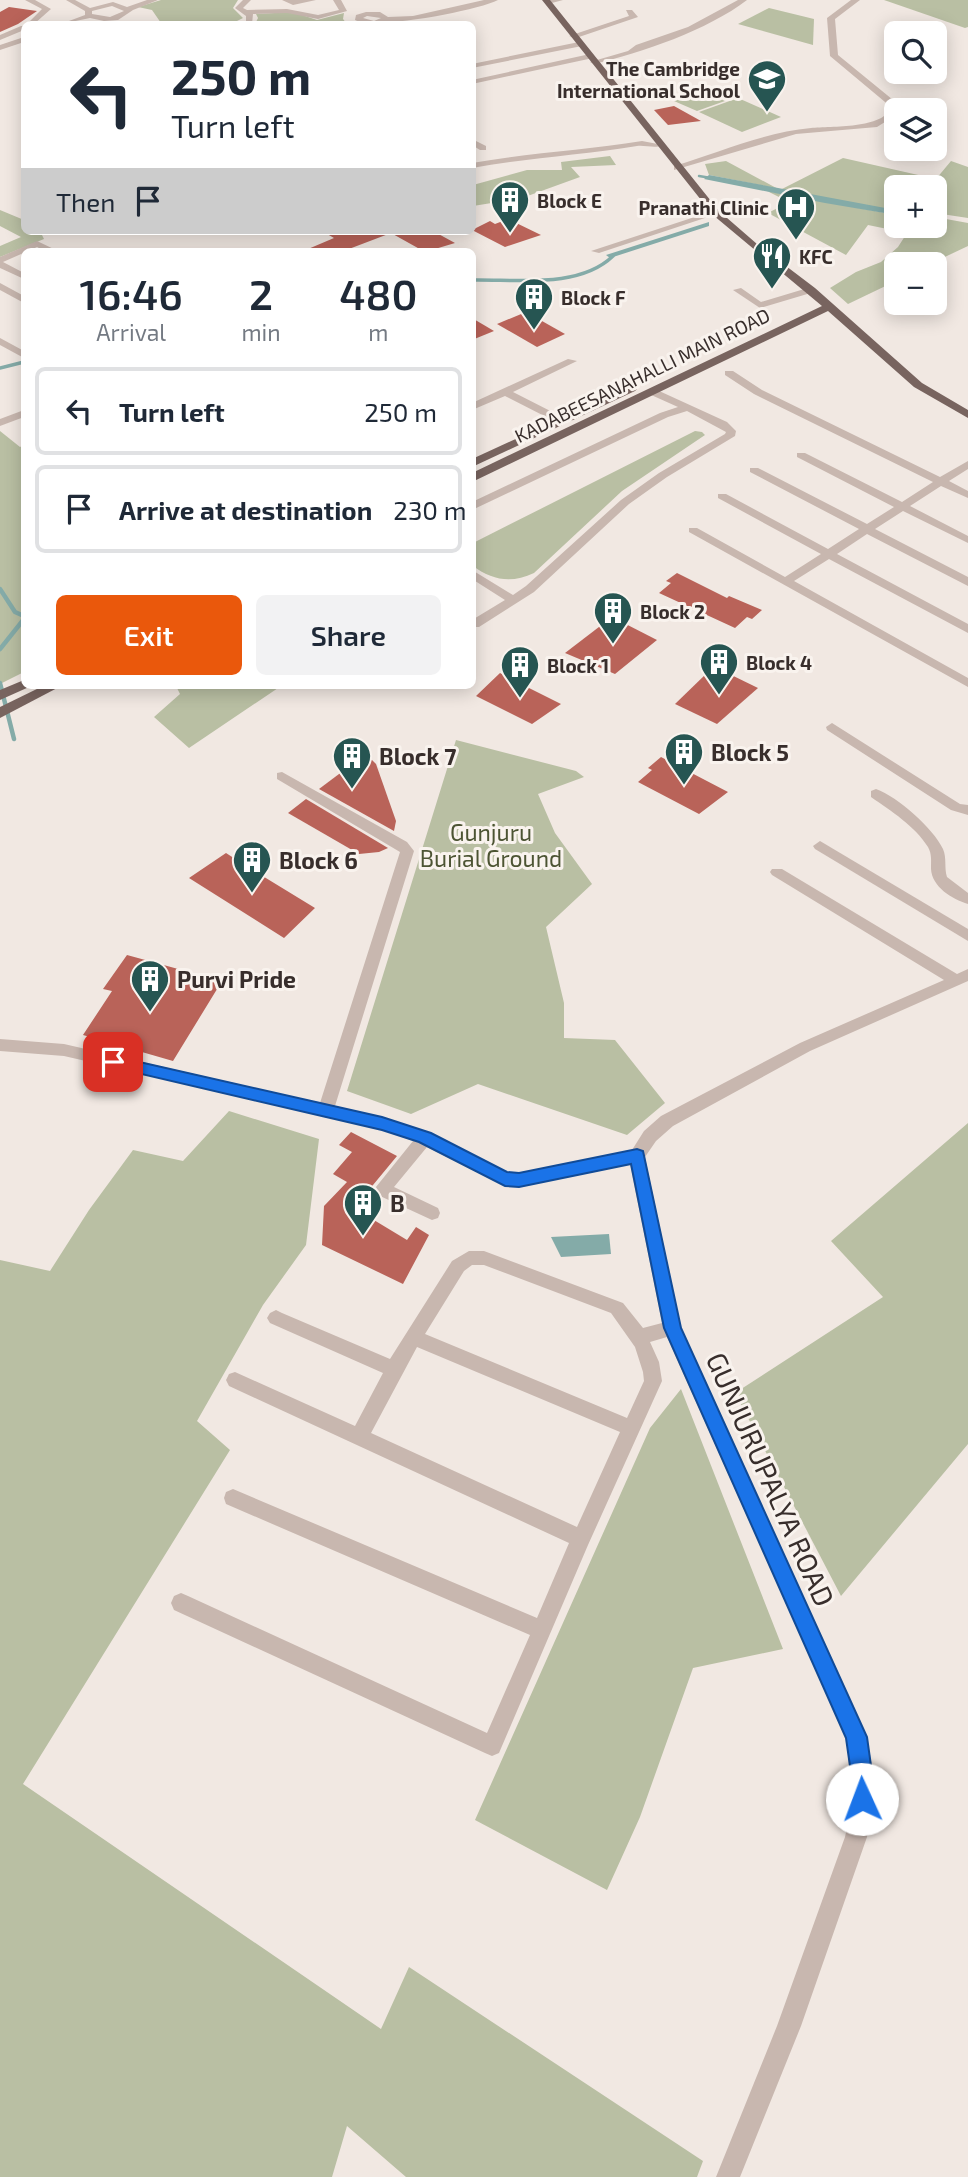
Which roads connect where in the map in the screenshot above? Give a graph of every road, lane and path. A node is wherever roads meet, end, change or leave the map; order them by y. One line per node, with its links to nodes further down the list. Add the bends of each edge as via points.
1 (29, 0): 24 (street, via 47,9)
2 (70, 0): 23 (street)
3 (89, 0): 16 (street)
4 (143, 0): 18 (street)
5 (154, 0): 18 (street)
6 (247, 0): 19 (street, via 239,8)
7 (286, 0): 8 (street)
8 (312, 0)
9 (337, 0): 19 (street, via 343,11 325,17 287,11)
10 (471, 0): 22 (street)
11 (494, 0): 22 (street, via 413,18)
12 (559, 0): 15 (street)
13 (743, 0): 33 (street, via 691,29 631,53)
14 (856, 0): 40 (street, via 831,18 834,56 895,106 893,113 877,125 804,130)
15 (547, 1): 31 (main road)
16 (103, 5): 18 (street); 23 (street)
17 (357, 5): 21 (street)
18 (126, 7): 25 (street, via 126,15)
19 (245, 12): 26 (street)
20 (629, 12): 31 (street, via 634,17)
21 (366, 16): 22 (street)
22 (385, 17): 27 (street)
23 (97, 18): 25 (street)
24 (33, 21)
25 (118, 21)
26 (249, 21)
27 (381, 21)
28 (21, 29): 29 (street)
29 (0, 38)
30 (21, 40): 32 (street)
31 (576, 40): 33 (main road); 34 (street)
32 (0, 47)
33 (592, 59): 35 (street); 37 (main road)
34 (476, 65)
35 (476, 81)
36 (476, 144): 38 (street)
37 (659, 145): 39 (street, via 642,143); 40 (main road)
38 (483, 148)
39 (476, 165)
40 (677, 168): 41 (main road)
41 (716, 213): 44 (street); 50 (main road)
42 (29, 248): 43 (street, via 37,244)
43 (46, 248)
44 (596, 251)
45 (21, 252): 46 (street)
46 (0, 262): 47 (street)
47 (21, 274)
48 (0, 286): 51 (street)
49 (738, 290): 50 (street, via 760,305)
50 (811, 290): 52 (main road)
51 (21, 298)
52 (825, 303): 58 (main road, KADABEESANAHALLI MAIN ROAD); 62 (main road, via 918,385); 63 (main road, KADABEESANAHALLI MAIN ROAD)
53 (0, 341): 54 (street)
54 (21, 353)
55 (572, 361): 57 (street)
56 (729, 373): 70 (street, via 758,392)
57 (506, 392): 59 (street); 63 (street)
58 (648, 394): 60 (street); 69 (main road, KADABEESANAHALLI MAIN ROAD)
59 (476, 405)
60 (683, 410): 73 (street); 82 (street, via 713,431 718,442 625,502)
61 (21, 414): 64 (street)
62 (968, 415)
63 (562, 421): 66 (main road, KADABEESANAHALLI MAIN ROAD)
64 (0, 423)
65 (801, 455): 74 (street)
66 (476, 462)
67 (968, 464): 70 (street)
68 (754, 470): 75 (street)
69 (476, 476)
70 (941, 481): 71 (street); 74 (street)
71 (968, 495)
72 (722, 496): 78 (street)
73 (476, 506)
74 (902, 507): 75 (street); 77 (street)
75 (867, 529): 78 (street); 81 (street)
76 (693, 530): 80 (street)
77 (968, 540)
78 (828, 554): 80 (street); 84 (street)
79 (476, 576): 82 (street)
80 (785, 582): 85 (street)
81 (968, 582)
82 (513, 600): 83 (street)
83 (476, 623)
84 (968, 629)
85 (968, 683)
86 (21, 686): 88 (main road)
87 (48, 689): 89 (main road)
88 (0, 696)
89 (0, 713)
90 (832, 727): 93 (street, via 956,807)
91 (282, 776): 100 (street, via 407,852)
92 (876, 794): 96 (street, via 927,837 937,851 939,878)
93 (968, 810)
94 (820, 846): 97 (street)
95 (777, 872): 98 (street)
96 (968, 899)
97 (968, 936)
98 (962, 978): 102 (street, via 805,1047 667,1121)
99 (0, 1045): 100 (street, via 64,1050)
100 (326, 1110): 101 (street)
101 (425, 1138): 102 (street, via 505,1179); 103 (street, via 384,1187)
102 (637, 1156): 105 (street, GUNJURUPALYA ROAD)
103 (432, 1213)
104 (275, 1318): 108 (street)
105 (673, 1328): 106 (street); 116 (street, GUNJURUPALYA ROAD, via 856,1737 862,1780 861,1818 831,1912)
106 (639, 1337): 107 (street, via 617,1308 484,1258 469,1258 458,1266); 110 (street, via 653,1381)
107 (414, 1338): 108 (street); 110 (street)
108 (394, 1369): 111 (street)
109 (235, 1380): 111 (street)
110 (633, 1429): 113 (street)
111 (360, 1435): 113 (street)
112 (233, 1498): 115 (street)
113 (581, 1539): 115 (street)
114 (181, 1602): 115 (street, via 492,1746)
115 (542, 1630)
116 (728, 2177)

